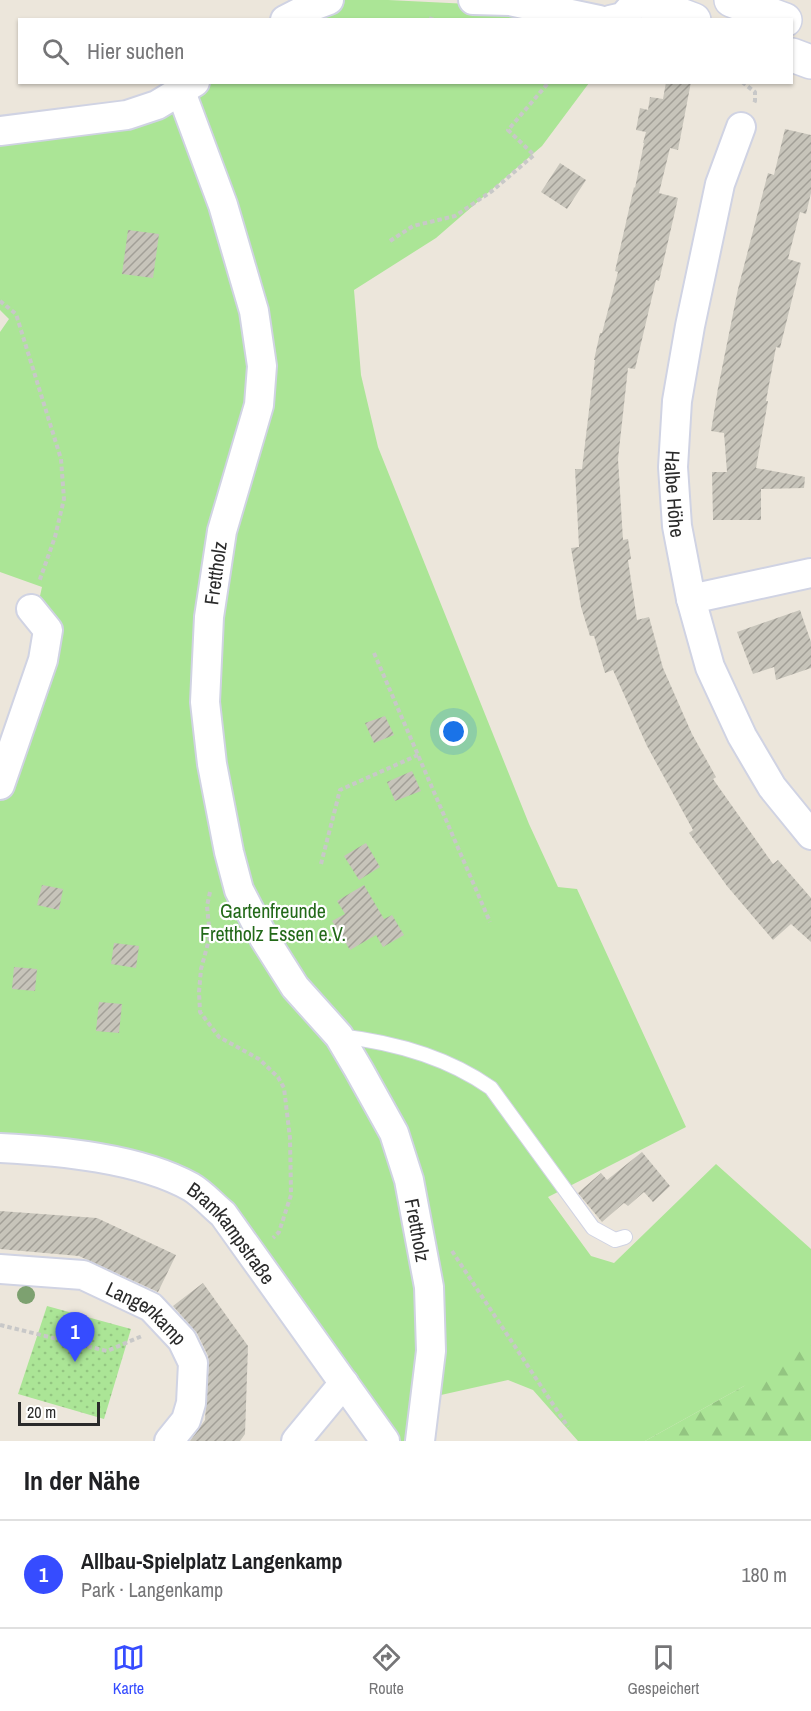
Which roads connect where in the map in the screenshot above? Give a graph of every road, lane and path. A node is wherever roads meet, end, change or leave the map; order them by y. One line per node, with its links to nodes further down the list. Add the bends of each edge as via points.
1 (330, 0): 5 (street)
2 (473, 0): 6 (street, via 510,1)
3 (639, 0): 7 (street); 8 (main road)
4 (731, 0): 9 (main road)
5 (289, 18)
6 (589, 18)
7 (623, 18)
8 (688, 18)
9 (780, 18)
10 (793, 22): 11 (main road)
11 (811, 29)
12 (793, 55): 13 (main road)
13 (811, 62)
14 (547, 84): 18 (path, via 508,130 534,155 455,216 414,226)
15 (188, 87): 17 (street, Frettholz, via 157,105 127,115); 27 (street, Frettholz, via 254,311 262,366 259,405 222,531 209,617 205,702)
16 (741, 127): 21 (street, Halbe Höhe, via 720,184 677,401 673,467 677,526)
17 (0, 132)
18 (390, 241)
19 (0, 301): 22 (path, via 16,314 61,459 64,499)
20 (811, 573): 21 (street)
21 (690, 599): 26 (street, Halbe Höhe, via 710,668 742,736 772,787)
22 (31, 609): 25 (street, via 48,630 44,660)
23 (374, 653): 24 (path)
24 (418, 755): 28 (path, via 340,790); 29 (path)
25 (0, 785)
26 (811, 835)
27 (229, 852): 30 (street, Frettholz, via 239,890 264,938 295,987); 34 (path, via 212,879 207,906 210,936 201,969 200,1012 219,1037 259,1059 278,1077 284,1088 290,1138 291,1195 279,1232)
28 (321, 864)
29 (490, 921)
30 (339, 1036): 32 (street, Frettholz, via 394,1134); 33 (lane, via 395,1046 473,1075 491,1088 593,1228 615,1240)
31 (0, 1148): 34 (street, Bramkampstraße, via 98,1158 156,1172 192,1188 223,1214)
32 (419, 1227): 39 (path, via 434,1223); 43 (street, Frettholz, via 429,1287 431,1351)
33 (625, 1237)
34 (253, 1258): 38 (street, Bramkampstraße)
35 (0, 1269): 37 (street, Langenkamp, via 83,1275 151,1307)
36 (0, 1325): 37 (path, via 107,1351)
37 (168, 1325): 40 (street, Langenkamp, via 182,1340 193,1363 186,1420)
38 (344, 1383): 41 (street); 42 (street, Bramkampstraße)
39 (568, 1427)
40 (169, 1441)
41 (296, 1441)
42 (385, 1441)
43 (420, 1441)

